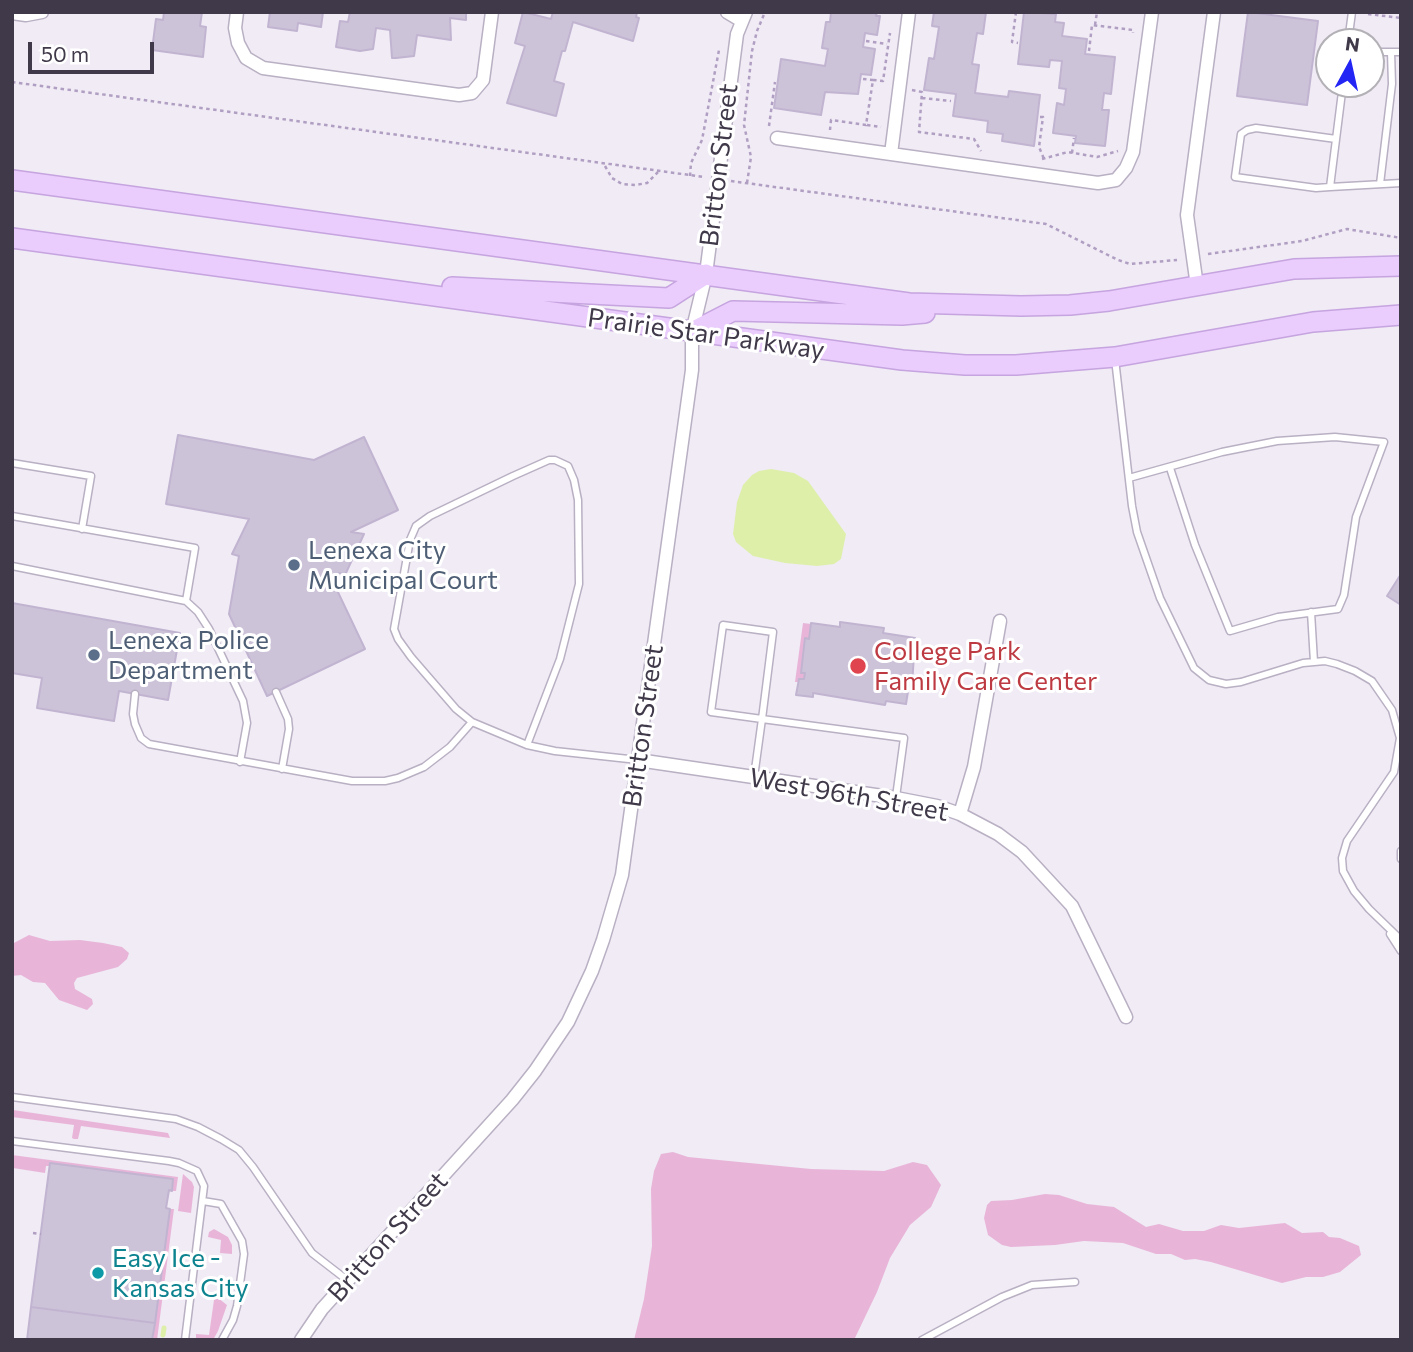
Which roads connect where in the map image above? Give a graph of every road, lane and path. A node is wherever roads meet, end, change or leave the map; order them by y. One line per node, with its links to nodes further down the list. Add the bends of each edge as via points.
1 (42, 12): 11 (street)
2 (237, 12): 3 (street, via 238,43 246,58 263,68 459,95 472,93 483,80)
3 (492, 12)
4 (727, 12): 13 (street)
5 (765, 12): 55 (path, via 752,51 744,125 751,158)
6 (909, 12): 45 (street)
7 (1016, 12): 19 (path, via 1012,42)
8 (1097, 12): 16 (path)
9 (1152, 12): 45 (street, via 1133,152 1116,180 1098,183)
10 (1214, 12): 66 (street, via 1187,215)
11 (12, 13)
12 (1368, 13): 14 (path)
13 (744, 17): 64 (street, Britton Street, via 731,74)
14 (1401, 18)
15 (891, 23): 20 (path)
16 (1095, 25): 17 (path, via 1133,30); 22 (path)
17 (1132, 40)
18 (866, 41): 20 (path)
19 (1018, 43)
20 (888, 44): 27 (path, via 883,81)
21 (719, 47): 51 (path, via 702,140)
22 (1089, 51)
23 (1385, 52): 24 (lane)
24 (1391, 52): 25 (lane); 57 (lane, via 1392,85)
25 (1401, 52)
26 (863, 79): 27 (path)
27 (873, 80): 35 (path)
28 (12, 82): 49 (path)
29 (775, 82): 38 (path)
30 (909, 88): 31 (path, via 922,92)
31 (922, 97): 33 (path); 39 (path)
32 (1341, 98): 42 (lane)
33 (951, 101)
34 (1040, 117): 47 (path, via 1039,147)
35 (866, 125): 36 (path); 40 (path, via 831,120)
36 (881, 127)
37 (912, 131): 39 (path)
38 (773, 132): 45 (street)
39 (919, 132): 46 (path, via 974,139)
40 (827, 135)
41 (1074, 138): 44 (path)
42 (1336, 139): 58 (lane); 58 (lane, via 1247,130 1241,134 1235,177)
43 (1121, 150): 44 (path, via 1097,157)
44 (1072, 153): 47 (path)
45 (891, 154)
46 (984, 157)
47 (1044, 159): 48 (path)
48 (1037, 161)
49 (604, 165): 50 (path); 50 (path, via 622,184 648,183)
50 (658, 172): 51 (path)
51 (690, 176): 52 (path)
52 (702, 177)
53 (12, 180): 64 (main road)
54 (732, 181): 55 (path)
55 (747, 183): 62 (path, via 1046,224 1130,264)
56 (1401, 183): 57 (lane)
57 (1380, 184): 58 (lane)
58 (1331, 187)
59 (12, 238): 65 (main road, Prairie Star Parkway)
60 (1401, 238): 61 (path, via 1347,229 1302,241)
61 (1206, 254)
62 (1181, 260)
63 (1401, 266): 66 (main road, via 1294,270)
64 (706, 274): 65 (main road, via 669,298); 67 (main road, via 909,303); 69 (street, Britton Street)
65 (326, 281): 69 (main road, Prairie Star Parkway)
66 (1197, 285): 67 (main road, via 1108,301)
67 (1006, 306): 69 (main road, via 902,315 733,310)
68 (1401, 315): 70 (main road, Prairie Star Parkway, via 1313,322)
69 (692, 332): 70 (main road, Prairie Star Parkway, via 965,365); 86 (street, Britton Street, via 692,370)
70 (1115, 357): 73 (lane)
71 (12, 463): 75 (lane, via 91,476)
72 (1170, 468): 73 (lane); 78 (lane, via 1230,631); 78 (lane, via 1277,442 1335,437 1384,442 1356,517 1342,603 1338,610)
73 (1129, 478): 80 (lane, via 1146,561 1198,673 1233,684)
74 (12, 516): 75 (lane)
75 (82, 529): 77 (lane, via 195,548)
76 (12, 566): 77 (lane)
77 (186, 601): 87 (lane, via 209,629 243,701 247,723)
78 (1311, 612): 80 (lane)
79 (1000, 621): 92 (street, via 974,767)
80 (1314, 662): 89 (lane, via 1344,666 1381,692 1400,738)
81 (276, 692): 88 (lane, via 288,719)
82 (135, 694): 87 (lane, via 135,724 149,744)
83 (762, 719): 83 (lane, via 773,632 723,625 710,712); 90 (lane); 91 (lane, via 904,738)
84 (472, 722): 85 (lane); 85 (lane, via 456,709 394,629 410,540 416,526 430,516 549,460 561,462 568,466 579,500 579,584 560,659); 88 (lane, via 438,759 398,778 352,781)
85 (527, 745): 86 (lane)
86 (638, 761): 90 (street, West 96th Street); 104 (street, Britton Street, via 619,885 592,971 568,1022 512,1100)
87 (240, 762): 88 (lane)
88 (282, 769)
89 (1397, 773): 95 (lane, via 1347,841 1342,858 1343,871 1354,891)
90 (754, 778): 91 (street, West 96th Street)
91 (896, 798): 92 (street, West 96th Street)
92 (960, 814): 98 (street, West 96th Street, via 1023,852 1072,906)
93 (1401, 851): 94 (lane)
94 (1401, 859)
95 (1385, 926): 96 (lane); 97 (lane)
96 (1401, 940)
97 (1401, 951)
98 (1126, 1017)
99 (12, 1097): 104 (lane, via 176,1119 209,1133 239,1150 312,1253)
100 (12, 1141): 101 (lane, via 179,1163 202,1178)
101 (203, 1201): 106 (lane); 107 (lane, via 221,1204 242,1241 244,1254 237,1306)
102 (33, 1233): 103 (path)
103 (41, 1234)
104 (349, 1281): 108 (street, Britton Street)
105 (1075, 1282): 109 (lane, via 1032,1284)
106 (185, 1340)
107 (222, 1340)
108 (301, 1340)
109 (922, 1340)

